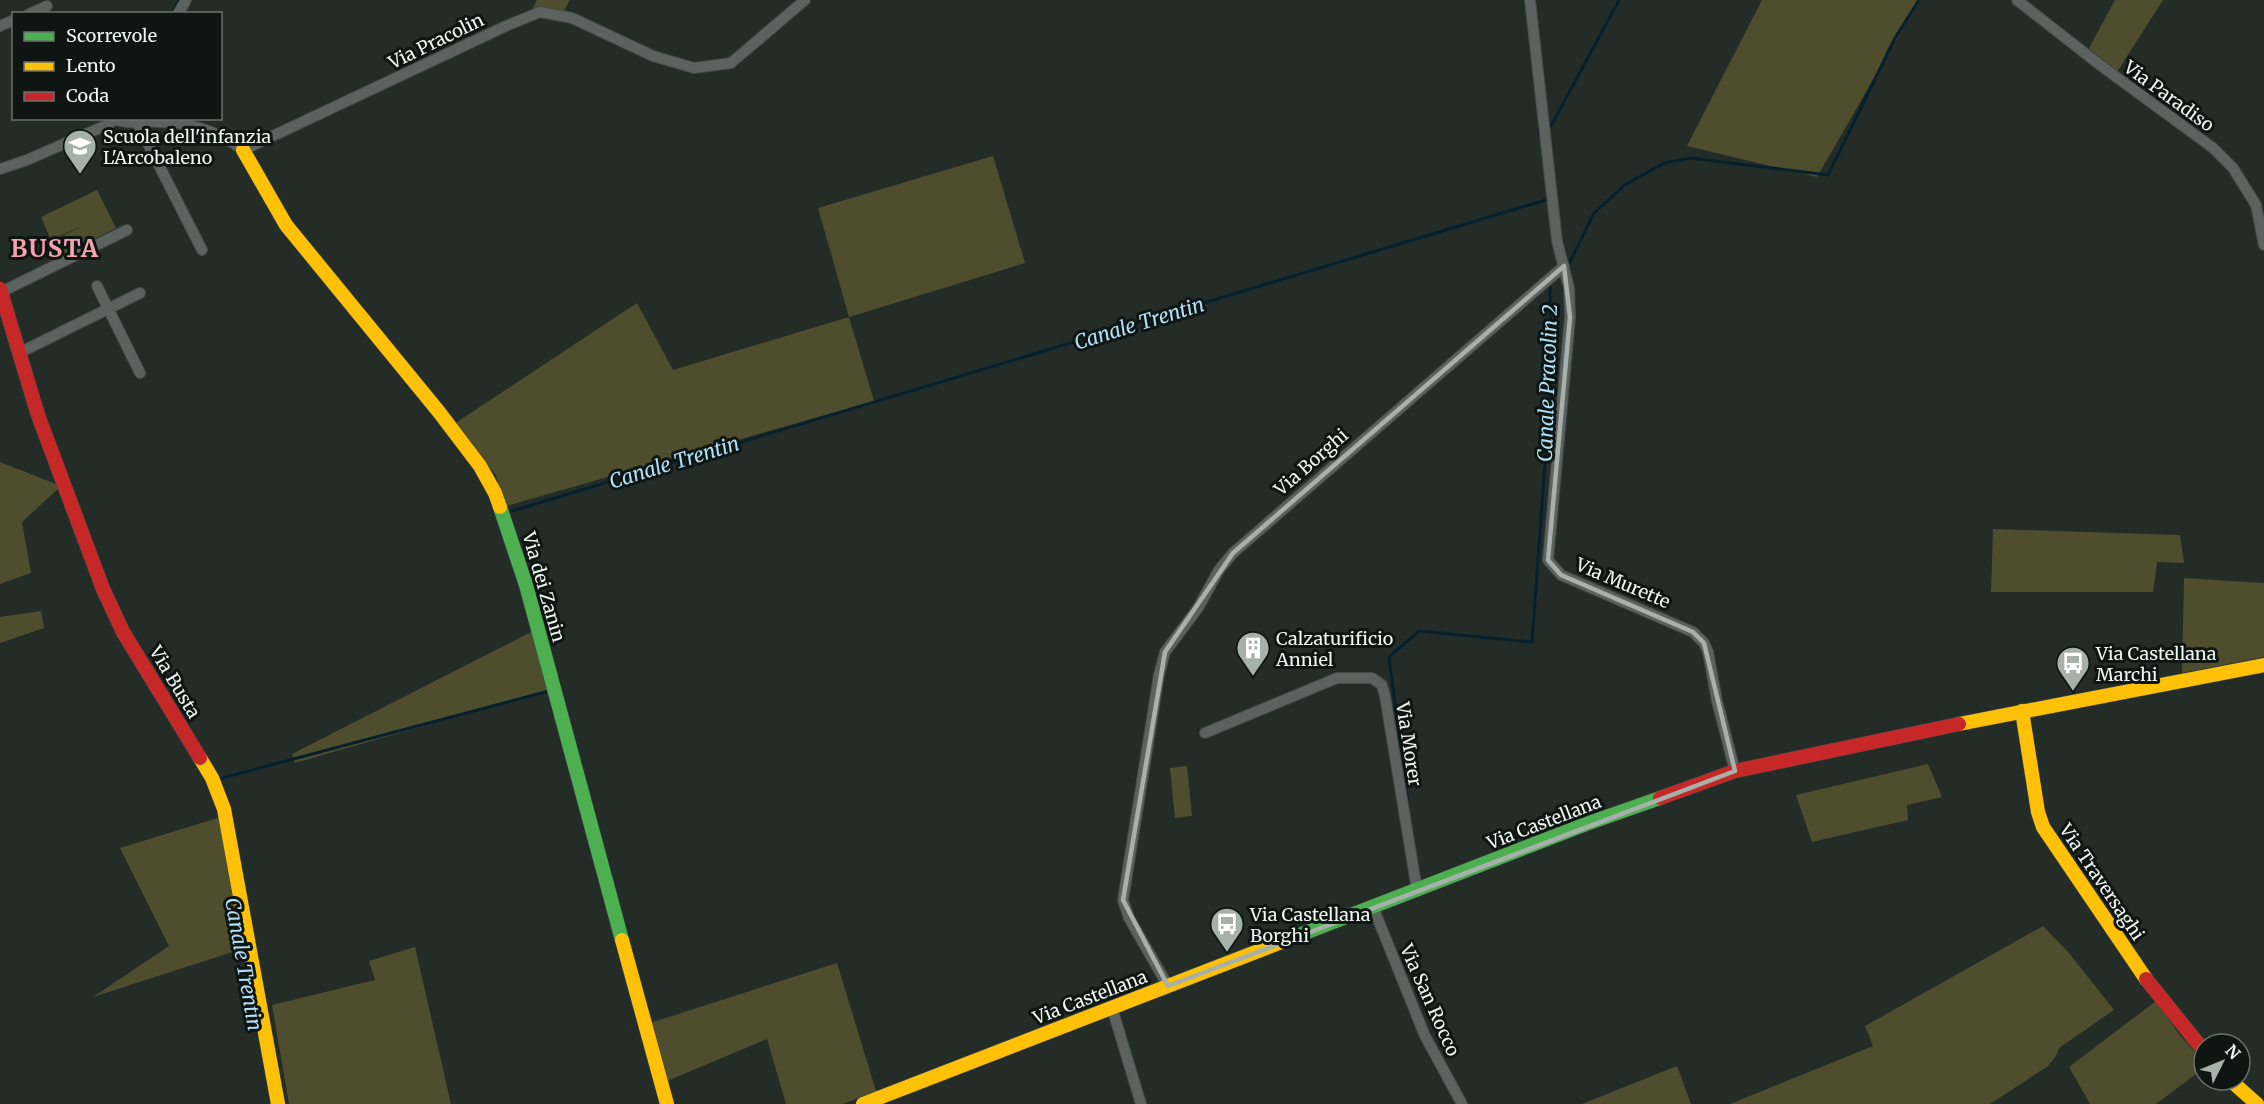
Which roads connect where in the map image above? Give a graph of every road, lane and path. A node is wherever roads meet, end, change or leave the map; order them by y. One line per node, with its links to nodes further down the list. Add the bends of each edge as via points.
1 (805, 0): 9 (street, Via Pracolin, via 731,63 694,68 653,56 572,18 540,12)
2 (1530, 0): 14 (street, via 1557,241)
3 (2018, 0): 12 (street, Via Paradiso, via 2220,155 2256,205)
4 (47, 6): 5 (street)
5 (34, 12)
6 (115, 120): 10 (street)
7 (119, 120): 8 (street)
8 (136, 122): 9 (street, via 192,125 217,133); 13 (street)
9 (243, 150): 32 (street, Via dei Zanin, via 286,225 439,412 480,466 495,493 526,585)
10 (0, 169)
11 (127, 230): 16 (street)
12 (2264, 245)
13 (202, 250)
14 (1564, 266): 24 (street, Via Murette, via 1570,317 1548,560 1561,574 1693,632 1704,643); 27 (street, Via Borghi, via 1233,553 1165,652 1123,900 1129,918)
15 (97, 286): 18 (street)
16 (0, 291): 19 (street, Via Busta)
17 (140, 293): 18 (street)
18 (108, 309): 19 (street); 20 (street)
19 (19, 353): 31 (street, Via Busta, via 103,589 123,632 218,793 227,823)
20 (140, 373)
21 (2264, 665): 22 (street, Via Castellana)
22 (2022, 711): 24 (street, Via Castellana); 29 (street, Via Traversaghi, via 2043,827 2112,930)
23 (1205, 733): 25 (street, Via Morer, via 1337,678 1372,678 1382,686 1385,696)
24 (1735, 771): 25 (street, Via Castellana)
25 (1417, 890): 26 (street, Via Castellana)
26 (1373, 907): 27 (street, Via Castellana); 35 (street, Via San Rocco, via 1425,1036)
27 (1168, 986): 28 (street, Via Castellana)
28 (1112, 1008): 33 (street, Via Castellana); 34 (street)
29 (2192, 1038)
30 (2244, 1092): 36 (street)
31 (278, 1104)
32 (667, 1104)
33 (863, 1104)
34 (1141, 1104)
35 (1462, 1104)
36 (2257, 1104)

